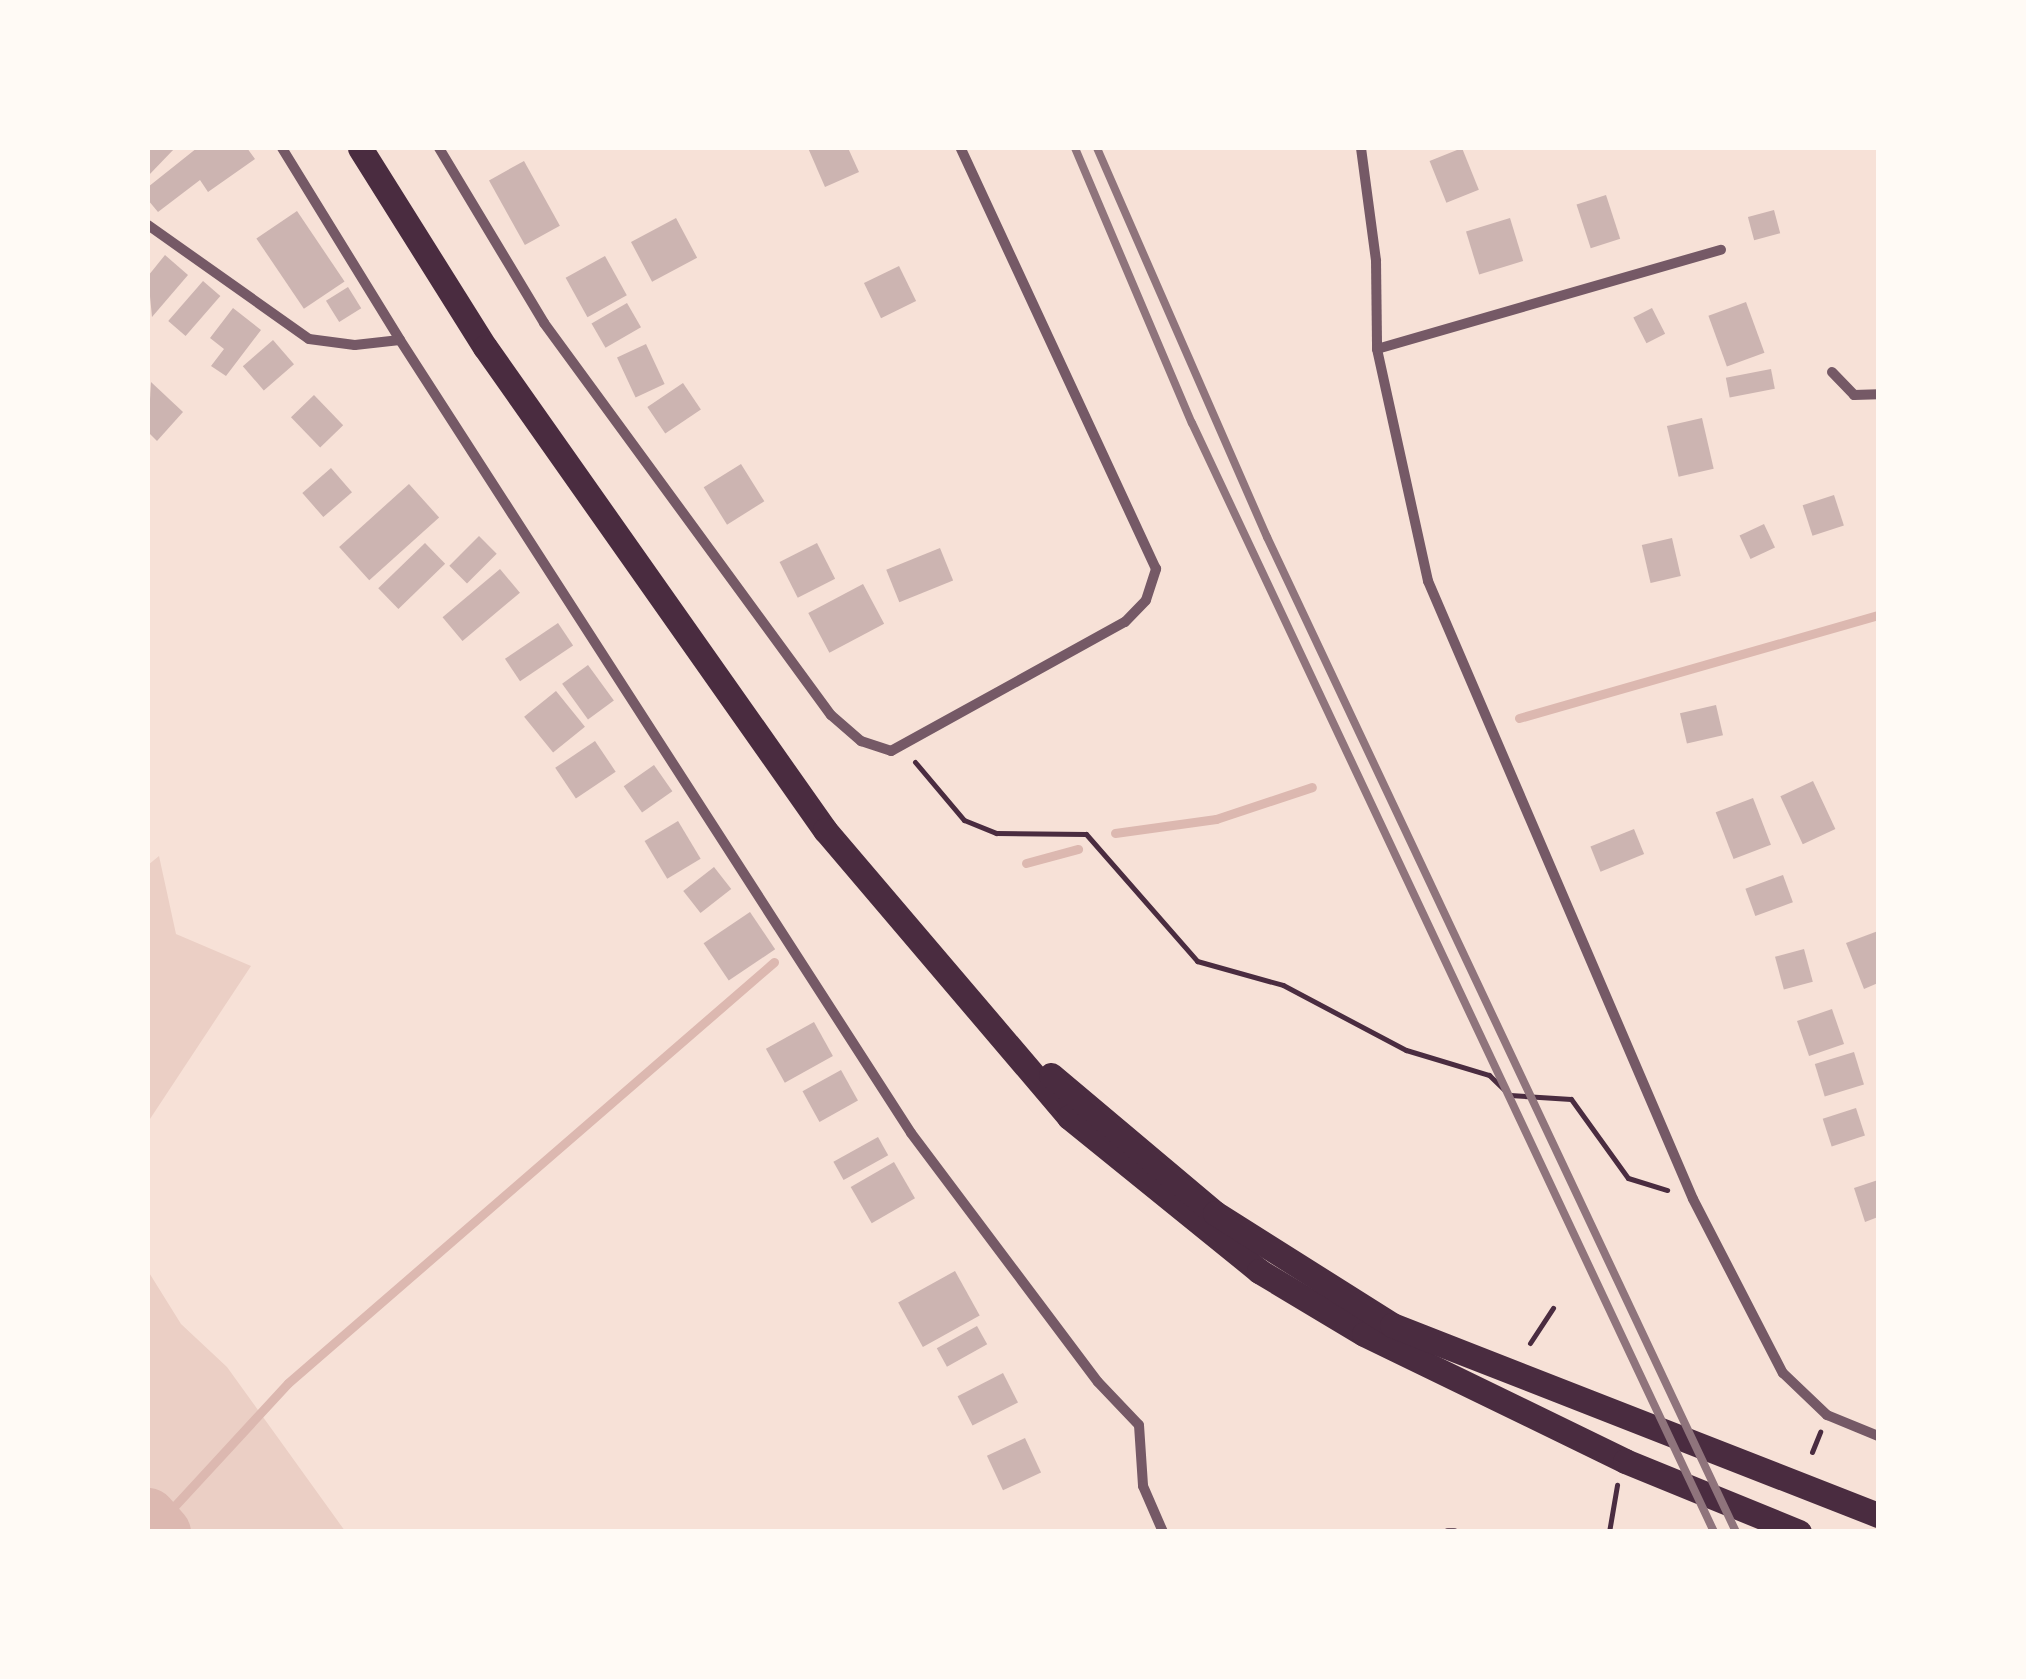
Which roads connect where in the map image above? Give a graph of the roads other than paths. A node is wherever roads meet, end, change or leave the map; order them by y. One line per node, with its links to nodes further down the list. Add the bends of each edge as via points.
1 (282, 148): 8 (street)
2 (360, 148): 12 (main road, via 485,347 825,830)
3 (439, 148): 4 (street, via 544,323 831,715 861,741 892,751 1125,622 1146,600 1156,570)
4 (962, 148)
5 (1361, 148): 9 (street, via 1376,261)
6 (148, 225): 8 (street, via 308,339 355,345)
7 (1722, 250): 9 (street)
8 (400, 340): 15 (street, via 911,1134 1098,1382 1139,1425 1143,1486)
9 (1377, 349): 13 (street, via 1428,581 1693,1199 1783,1373 1827,1415)
10 (1832, 372): 11 (street, via 1854,395)
11 (1878, 394)
12 (970, 1001): 14 (main road, via 1147,1162 1304,1274 1392,1325); 16 (main road, via 1069,1117 1258,1271 1621,1471)
13 (1878, 1436)
14 (1878, 1516)
15 (1162, 1532)
16 (1799, 1532)

